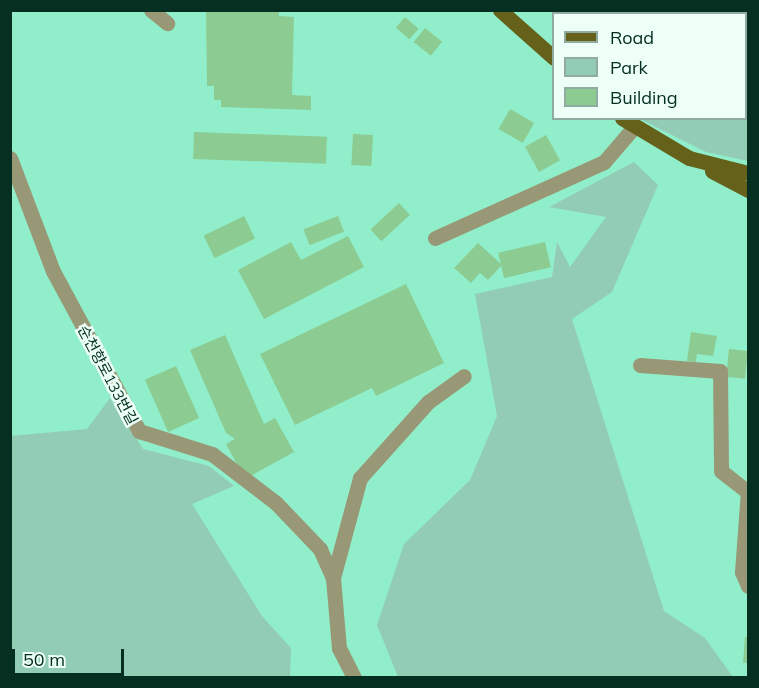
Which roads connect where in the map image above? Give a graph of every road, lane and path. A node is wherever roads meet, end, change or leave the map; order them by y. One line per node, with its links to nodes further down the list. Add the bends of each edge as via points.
1 (151, 10): 3 (street)
2 (500, 10): 4 (main road)
3 (167, 23)
4 (552, 56)
5 (627, 123): 7 (main road); 10 (street, via 604,162)
6 (10, 158): 14 (street, 순천향로133번길, via 53,271 139,431 212,454 276,503 320,549)
7 (689, 158): 8 (main road); 9 (main road)
8 (748, 173)
9 (748, 190)
10 (435, 238)
11 (640, 365): 13 (street, via 720,371 721,471)
12 (464, 376): 14 (street, via 428,402 360,478)
13 (747, 490): 15 (street, via 742,572)
14 (333, 578): 16 (street, 순천향로133번길, via 339,648)
15 (748, 586)
16 (354, 678)

